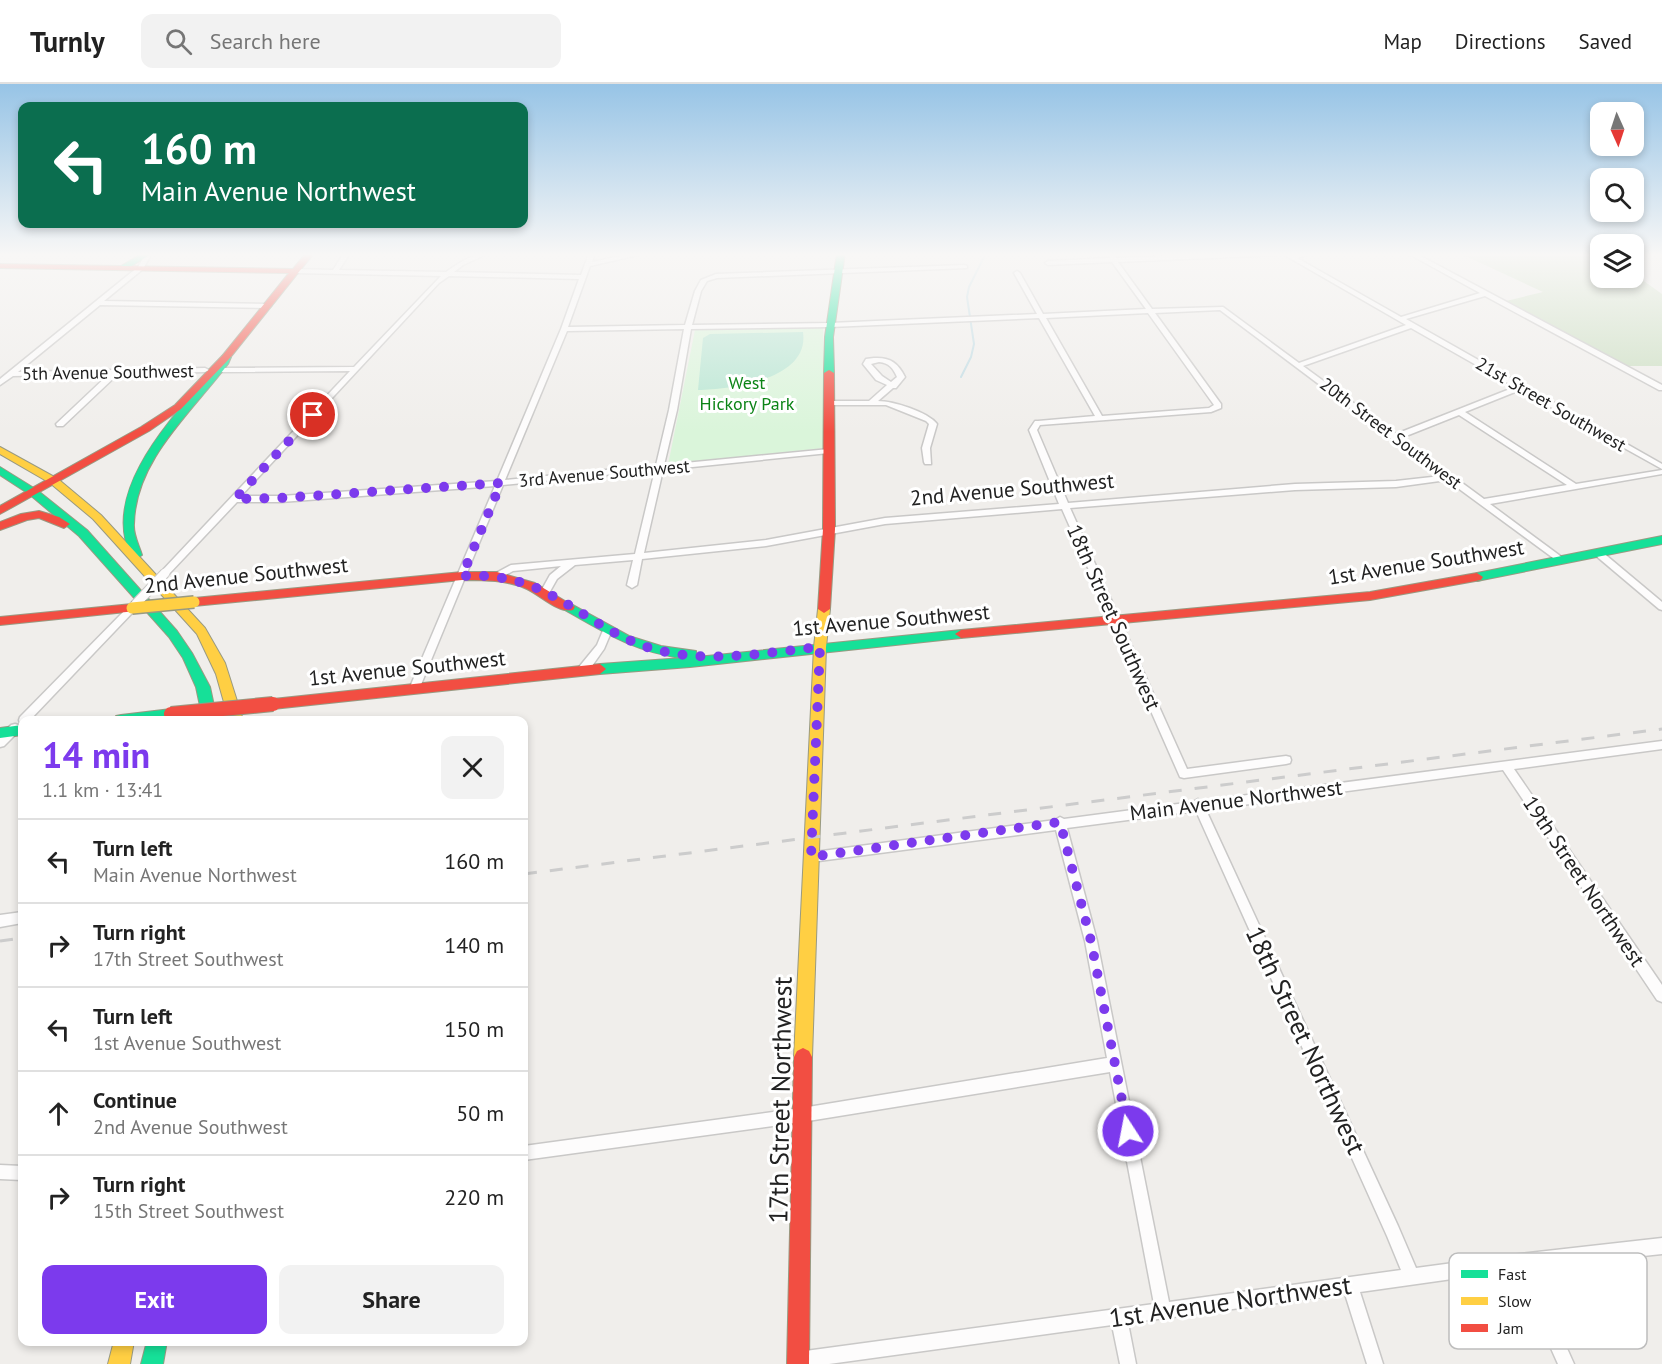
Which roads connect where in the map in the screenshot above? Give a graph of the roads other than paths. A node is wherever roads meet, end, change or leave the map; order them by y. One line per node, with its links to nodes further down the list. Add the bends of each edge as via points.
1 (87, 313): 24 (street)
2 (257, 313): 21 (main road)
3 (257, 313): 21 (main road)
4 (409, 313): 22 (street)
5 (570, 313): 19 (street)
6 (692, 313): 18 (street)
7 (832, 313): 16 (main road, 17th Street Northwest)
8 (1091, 313): 14 (street)
9 (1153, 313): 32 (street, via 1218,406 1211,410)
10 (1227, 313): 20 (street, 20th Street Southwest)
11 (1389, 313): 15 (street, 21st Street Southwest)
12 (1421, 313): 15 (street)
13 (1523, 313): 28 (street)
14 (1041, 315): 16 (street); 32 (street)
15 (1400, 319): 17 (street, 21st Street Southwest)
16 (830, 325): 18 (street); 29 (main road, 17th Street Northwest)
17 (1412, 326): 20 (street); 27 (street, 21st Street Southwest)
18 (689, 327): 19 (street); 39 (street)
19 (564, 329): 44 (street)
20 (1299, 365): 34 (street, 20th Street Southwest)
21 (217, 366): 22 (street, 5th Avenue Southwest); 23 (street, 5th Avenue Southwest); 43 (main road, via 162,409); 43 (main road, via 169,414); 58 (main road, via 161,443 135,488 128,523)
22 (356, 369): 47 (street)
23 (116, 372): 24 (street, 5th Avenue Southwest); 33 (street)
24 (12, 374): 25 (street)
25 (0, 384)
26 (893, 386): 26 (street, via 901,374 887,360 867,362 879,378); 30 (street)
27 (1521, 387): 31 (street); 38 (street, 21st Street Southwest)
28 (1662, 388)
29 (829, 403): 30 (street); 36 (main road, 17th Street Northwest)
30 (871, 403): 37 (street, via 894,405 932,421 926,448)
31 (1460, 412): 34 (street); 45 (street)
32 (1100, 418): 50 (street, 18th Street Southwest, via 1034,426)
33 (60, 424)
34 (1396, 437): 42 (street, 20th Street Southwest)
35 (0, 450): 43 (main road)
36 (829, 451): 39 (street, 3rd Avenue Southwest); 53 (main road, 17th Street Northwest)
37 (928, 462)
38 (1662, 467)
39 (658, 468): 44 (street, 3rd Avenue Southwest); 57 (street)
40 (0, 470): 46 (main road)
41 (1662, 472): 45 (street)
42 (1449, 477): 49 (street, 20th Street Southwest); 50 (street, 2nd Avenue Southwest)
43 (49, 478): 46 (main road); 58 (main road, via 97,517)
44 (501, 483): 47 (street, 3rd Avenue Southwest); 61 (street)
45 (1574, 486): 49 (street)
46 (29, 489): 48 (main road); 51 (main road); 54 (main road)
47 (235, 499): 65 (street, bridge)
48 (0, 500)
49 (1484, 502): 59 (street, 20th Street Southwest)
50 (1064, 506): 53 (street, 2nd Avenue Southwest); 67 (street, 18th Street Southwest)
51 (0, 511)
52 (0, 526): 54 (main road, via 41,514)
53 (829, 529): 57 (street, 2nd Avenue Southwest, via 803,538); 70 (main road, 17th Street Northwest)
54 (83, 533): 76 (main road, via 173,634 203,687)
55 (1662, 540): 56 (main road, 1st Avenue Southwest)
56 (1598, 552): 59 (main road, 1st Avenue Southwest); 66 (street)
57 (638, 556): 60 (street, 2nd Avenue Southwest); 63 (street)
58 (137, 558): 77 (main road, via 213,649)
59 (1560, 560): 67 (main road, 1st Avenue Southwest, via 1392,593)
60 (581, 561): 62 (street, 2nd Avenue Southwest, via 511,568); 64 (street, 2nd Avenue Southwest, via 558,571)
61 (462, 576): 62 (main road, 2nd Avenue Southwest); 65 (main road, 2nd Avenue Southwest, bridge); 73 (street)
62 (497, 576): 64 (main road, 2nd Avenue Southwest)
63 (632, 585)
64 (545, 593): 69 (main road, 2nd Avenue Southwest)
65 (132, 608): 68 (main road, 2nd Avenue Southwest); 74 (street)
66 (1662, 608)
67 (1115, 619): 70 (main road, 1st Avenue Southwest); 81 (street, 18th Street Southwest, via 1184,774)
68 (0, 621)
69 (607, 630): 71 (main road, 2nd Avenue Southwest, via 660,651); 72 (street, via 601,646)
70 (820, 647): 71 (main road, 1st Avenue Southwest); 85 (main road, 17th Street Northwest)
71 (749, 654): 72 (main road, 1st Avenue Southwest)
72 (583, 670): 73 (main road, 1st Avenue Southwest)
73 (415, 687): 75 (main road, 1st Avenue Southwest, bridge)
74 (28, 716)
75 (154, 716)
76 (209, 716)
77 (235, 716)
78 (11, 732): 79 (street)
79 (0, 743)
80 (1662, 744): 82 (street, Main Avenue Northwest)
81 (1286, 760)
82 (1506, 766): 83 (street, Main Avenue Northwest); 88 (street, 19th Street Northwest)
83 (1198, 804): 84 (street, Main Avenue Northwest); 97 (street, 18th Street Northwest)
84 (1060, 822): 85 (street, Main Avenue Northwest); 89 (street, via 1091,941)
85 (811, 857): 90 (main road, 17th Street Northwest)
86 (18, 919): 87 (street)
87 (0, 921)
88 (1662, 996)
89 (1115, 1064): 90 (street); 99 (street)
90 (802, 1115): 91 (street); 104 (main road, 17th Street Northwest)
91 (528, 1152)
92 (0, 1172): 93 (street)
93 (18, 1173)
94 (1662, 1246): 95 (street, 1st Avenue Northwest)
95 (1600, 1253)
96 (1449, 1272): 97 (street, 1st Avenue Northwest)
97 (1412, 1277): 98 (street, 1st Avenue Northwest)
98 (1350, 1285): 99 (street, 1st Avenue Northwest); 108 (street)
99 (1163, 1310): 100 (street, 1st Avenue Northwest)
100 (1118, 1316): 104 (street, 1st Avenue Northwest); 107 (street)
101 (123, 1346): 105 (main road)
102 (156, 1346): 106 (main road)
103 (1559, 1349): 109 (street)
104 (798, 1362)
105 (119, 1364)
106 (153, 1364)
107 (1128, 1364)
108 (1375, 1364)
109 (1566, 1364)

